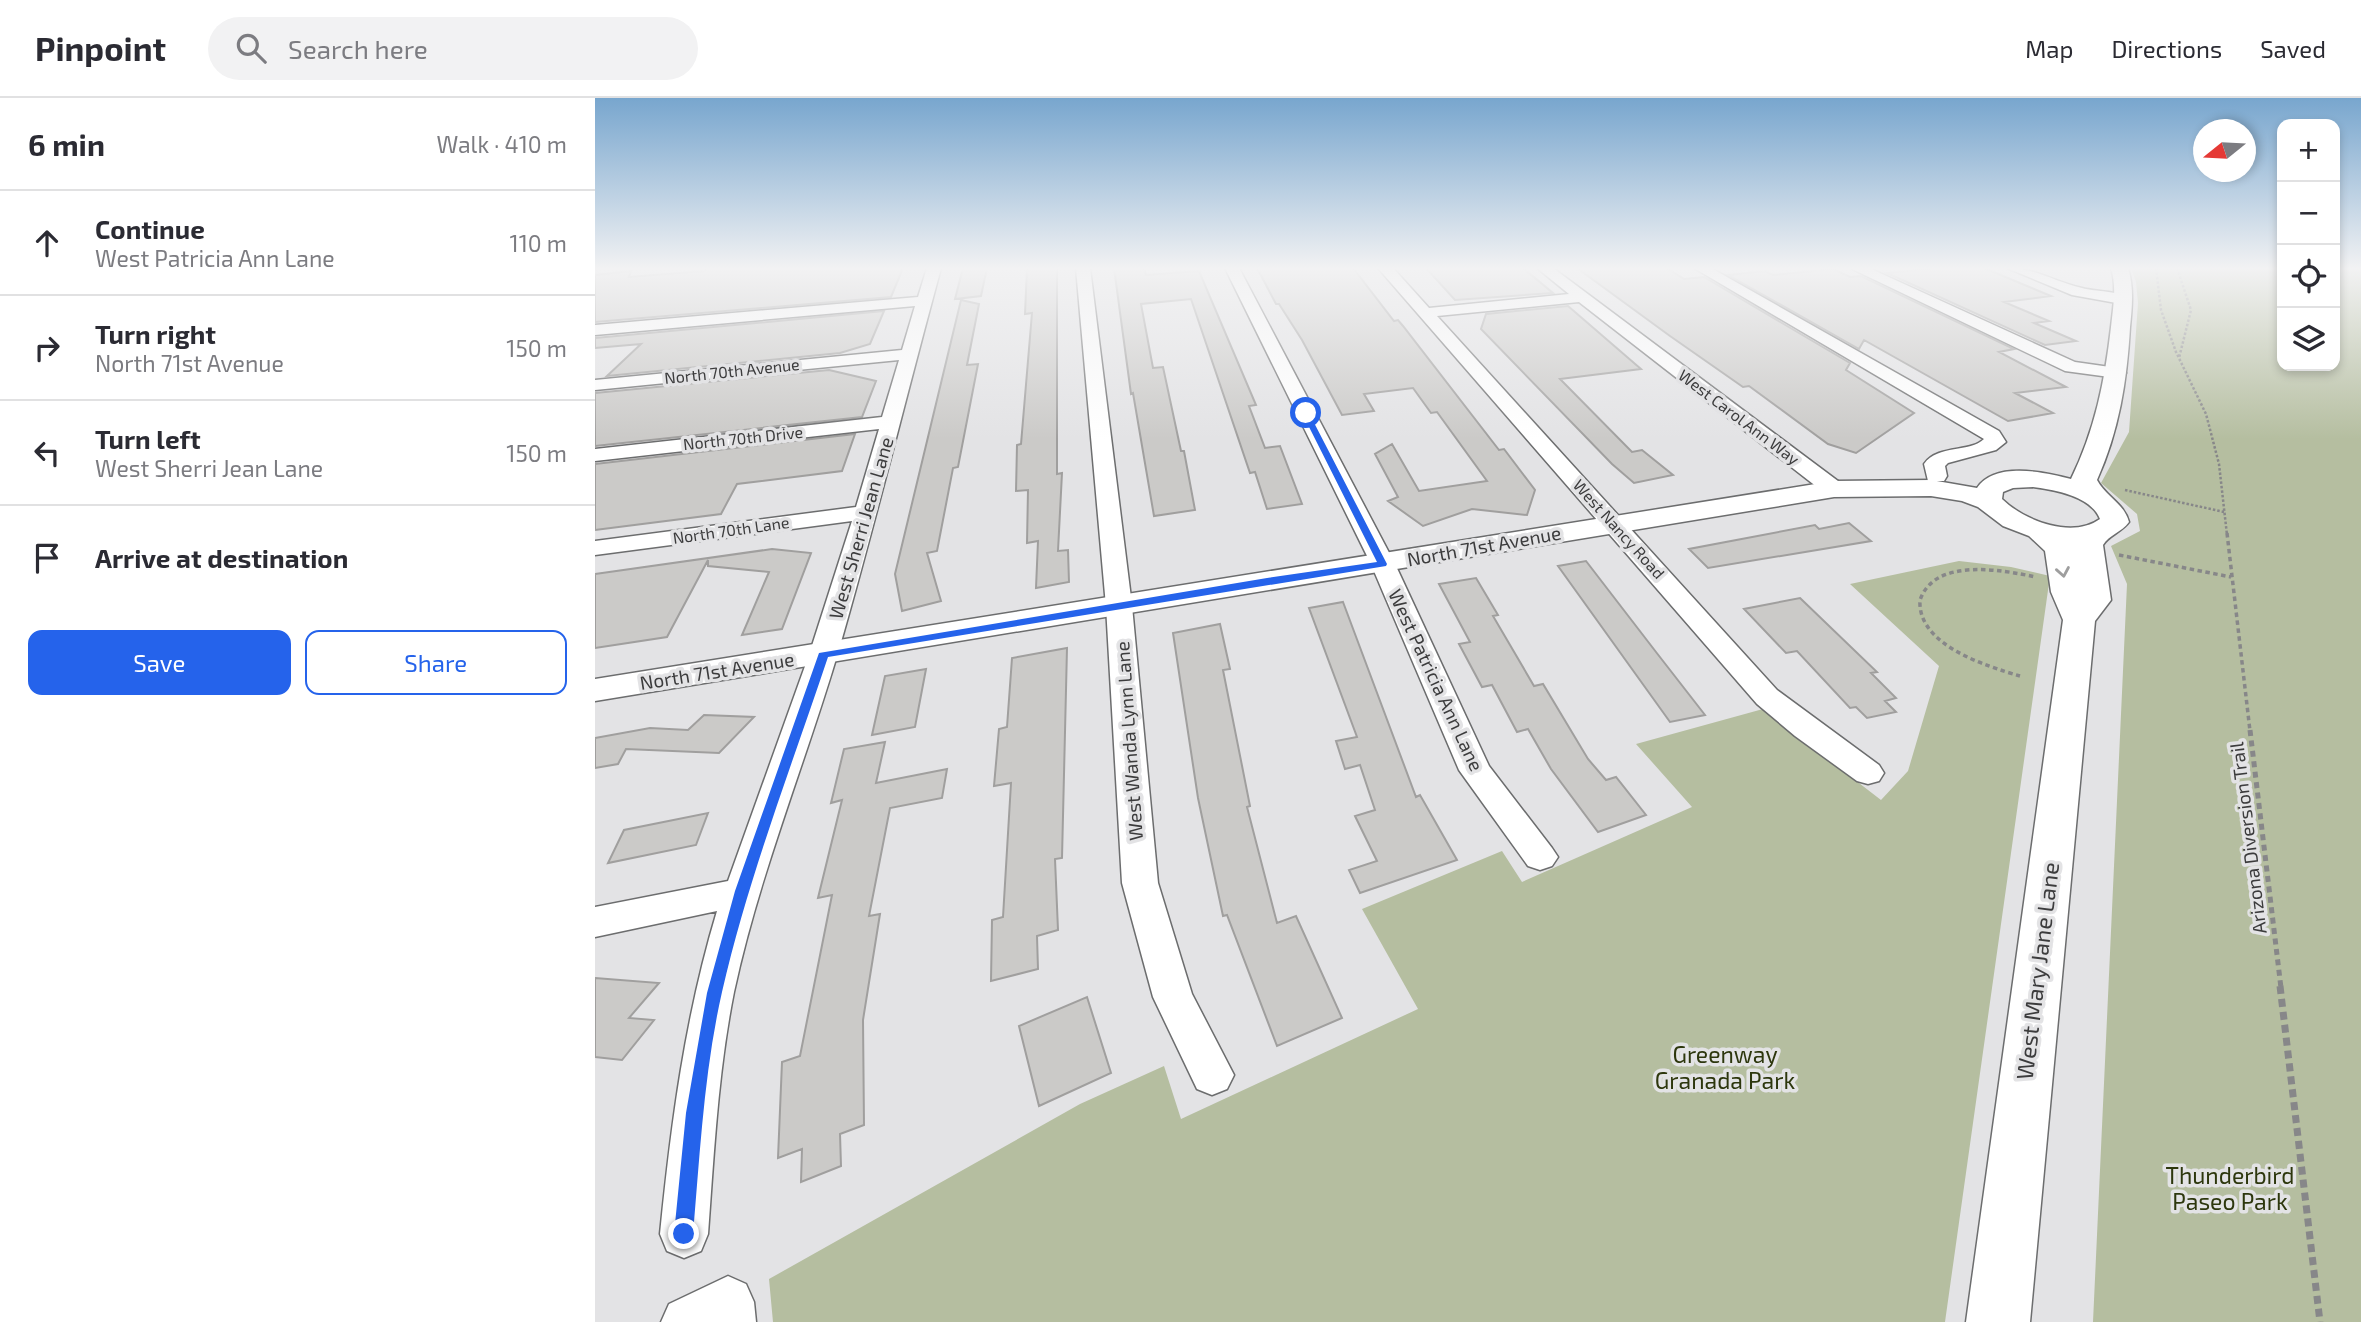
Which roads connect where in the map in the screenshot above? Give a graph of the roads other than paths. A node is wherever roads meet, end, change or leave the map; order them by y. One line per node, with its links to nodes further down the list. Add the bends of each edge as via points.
1 (650, 325): 10 (street)
2 (918, 325): 11 (street, West Sherri Jean Lane)
3 (1089, 325): 28 (street, West Wanda Lynn Lane)
4 (1261, 325): 27 (street, West Patricia Ann Lane)
5 (1437, 325): 23 (street, West Nancy Road)
6 (1618, 325): 19 (street, West Carol Ann Way)
7 (1801, 325): 17 (street, via 1992,435 1996,442 1988,448 1941,457 1934,464)
8 (1980, 325): 12 (street, via 2071,367)
9 (2120, 325): 12 (street)
10 (595, 330)
11 (911, 354): 13 (street, North 70th Avenue); 14 (street, West Sherri Jean Lane)
12 (2117, 373): 15 (street, via 2112,407)
13 (595, 384)
14 (892, 422): 16 (street, North 70th Drive); 22 (street, West Sherri Jean Lane)
15 (2101, 435): 18 (street, North 71st Avenue, via 2080,447 2058,473); 20 (street, via 2084,480)
16 (595, 455)
17 (1936, 476): 18 (street, North 71st Avenue); 19 (street, North 71st Avenue, via 1857,479)
18 (2020, 480): 20 (street, North 71st Avenue); 21 (street, North 71st Avenue, via 1990,488)
19 (1835, 489): 21 (street, North 71st Avenue, via 1942,488); 23 (street, North 71st Avenue)
20 (2104, 491): 25 (street, North 71st Avenue, via 2115,522)
21 (1988, 500): 24 (street, North 71st Avenue, via 2006,517)
22 (867, 512): 26 (street, North 70th Lane); 30 (street, West Sherri Jean Lane)
23 (1615, 524): 27 (street, North 71st Avenue); 32 (street, West Nancy Road, via 1767,697)
24 (2040, 531): 25 (street, North 71st Avenue); 29 (street, West Mary Jane Lane, one-way to 29, via 2059,548 2067,592)
25 (2105, 544): 29 (street, West Mary Jane Lane, via 2088,545 2095,600)
26 (595, 548)
27 (1383, 564): 28 (street, North 71st Avenue); 33 (street, West Patricia Ann Lane, via 1475,770)
28 (1118, 606): 30 (street, North 71st Avenue); 36 (street, West Wanda Lynn Lane, via 1140,883 1173,997)
29 (2079, 620): 38 (street, West Mary Jane Lane)
30 (823, 655): 31 (street, North 71st Avenue); 34 (street, West Sherri Jean Lane)
31 (595, 690)
32 (1868, 773)
33 (1540, 857)
34 (742, 891): 35 (street); 37 (street, West Sherri Jean Lane, via 714,993 695,1113)
35 (595, 922)
36 (1212, 1075)
37 (684, 1234)
38 (1998, 1322)

